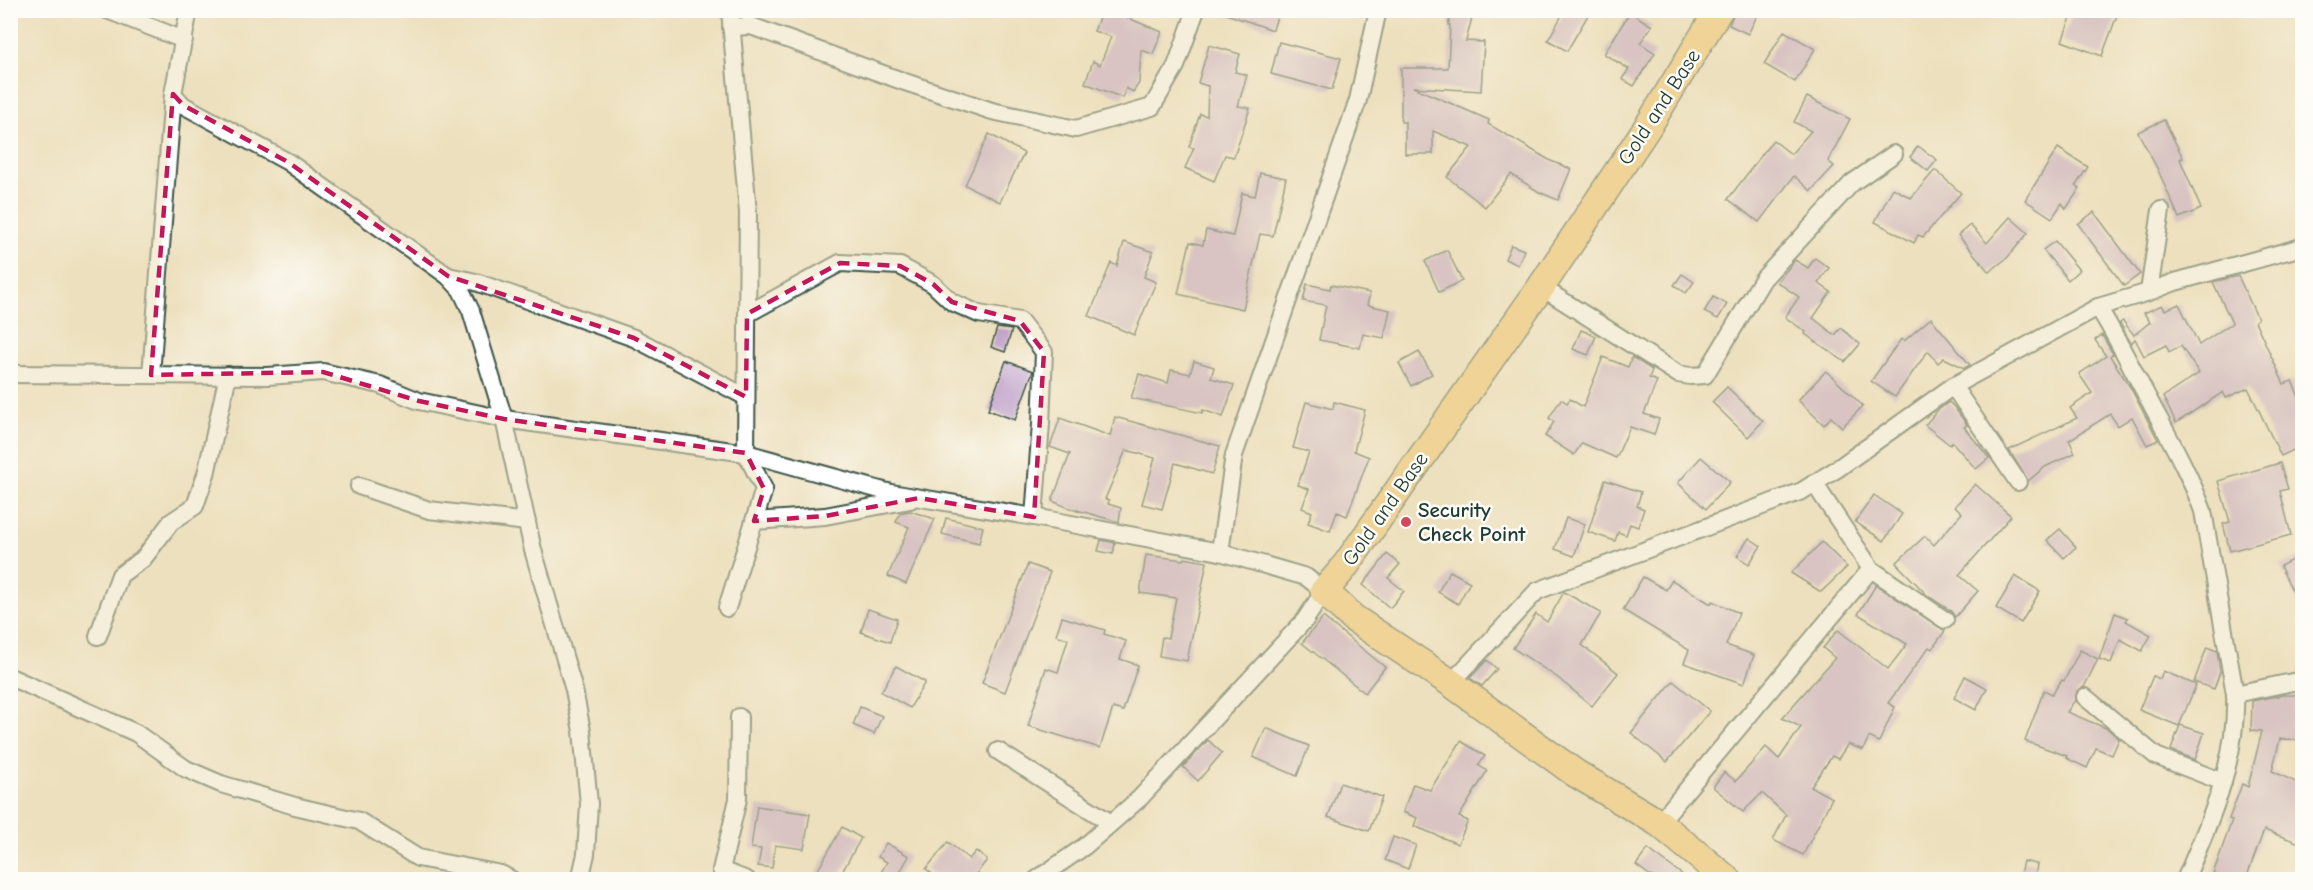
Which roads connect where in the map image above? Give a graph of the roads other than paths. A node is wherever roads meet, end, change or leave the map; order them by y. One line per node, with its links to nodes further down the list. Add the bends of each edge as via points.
1 (107, 10): 7 (street)
2 (189, 10): 7 (street)
3 (1196, 10): 6 (street, via 1176,66 1152,108 1076,129 992,111)
4 (1378, 10): 31 (street, via 1358,100 1234,455)
5 (1719, 10): 13 (main road, Gold and Base)
6 (730, 19): 16 (street, via 748,212)
7 (184, 40): 8 (street)
8 (173, 94): 12 (street, via 183,105 288,162); 18 (street)
9 (1894, 153): 13 (street, via 1852,183 1763,279 1705,375 1678,374)
10 (2161, 210): 14 (street)
11 (2302, 248): 14 (street)
12 (448, 276): 21 (street, via 476,282 634,338); 22 (street, via 461,290 471,311)
13 (1542, 287): 33 (main road, Gold and Base)
14 (2149, 292): 15 (street)
15 (2098, 307): 20 (street); 40 (street, via 2200,503)
16 (747, 314): 21 (street); 28 (street, via 840,263 900,266 933,284 952,302 979,314 1020,321 1044,352)
17 (10, 374): 18 (street)
18 (151, 375): 19 (street)
19 (228, 375): 22 (street, via 323,372 380,385 419,401); 36 (street, via 195,506 171,522 143,559 120,575)
20 (1953, 386): 24 (street); 25 (street)
21 (746, 397): 23 (street)
22 (504, 419): 23 (street); 30 (street)
23 (746, 453): 27 (street); 29 (street, via 764,489)
24 (2018, 482)
25 (1814, 483): 32 (street); 39 (street, via 1756,509 1537,591)
26 (359, 486): 30 (street, via 429,510)
27 (920, 498): 28 (street); 29 (street, via 825,516)
28 (1034, 517): 31 (street)
29 (754, 521): 34 (street)
30 (526, 522): 48 (street, via 582,731 589,804)
31 (1220, 552): 33 (street, via 1306,577)
32 (1871, 569): 35 (street); 46 (street)
33 (1324, 591): 39 (main road, via 1353,618); 45 (street, via 1305,620 1211,724)
34 (727, 608)
35 (1945, 620)
36 (98, 636)
37 (10, 676): 47 (street, via 136,733 186,769 221,784 359,821 418,858)
38 (2302, 681): 40 (street)
39 (1451, 683): 46 (main road, via 1575,773)
40 (2235, 694): 44 (street, via 2236,713)
41 (2085, 697): 44 (street, via 2156,756)
42 (739, 717): 49 (street, via 738,799 721,870)
43 (998, 751): 45 (street)
44 (2223, 782): 52 (street)
45 (1111, 823): 50 (street)
46 (1659, 823): 51 (main road)
47 (512, 879)
48 (580, 879)
49 (747, 879)
50 (1036, 879)
51 (1728, 879)
52 (2185, 879)

